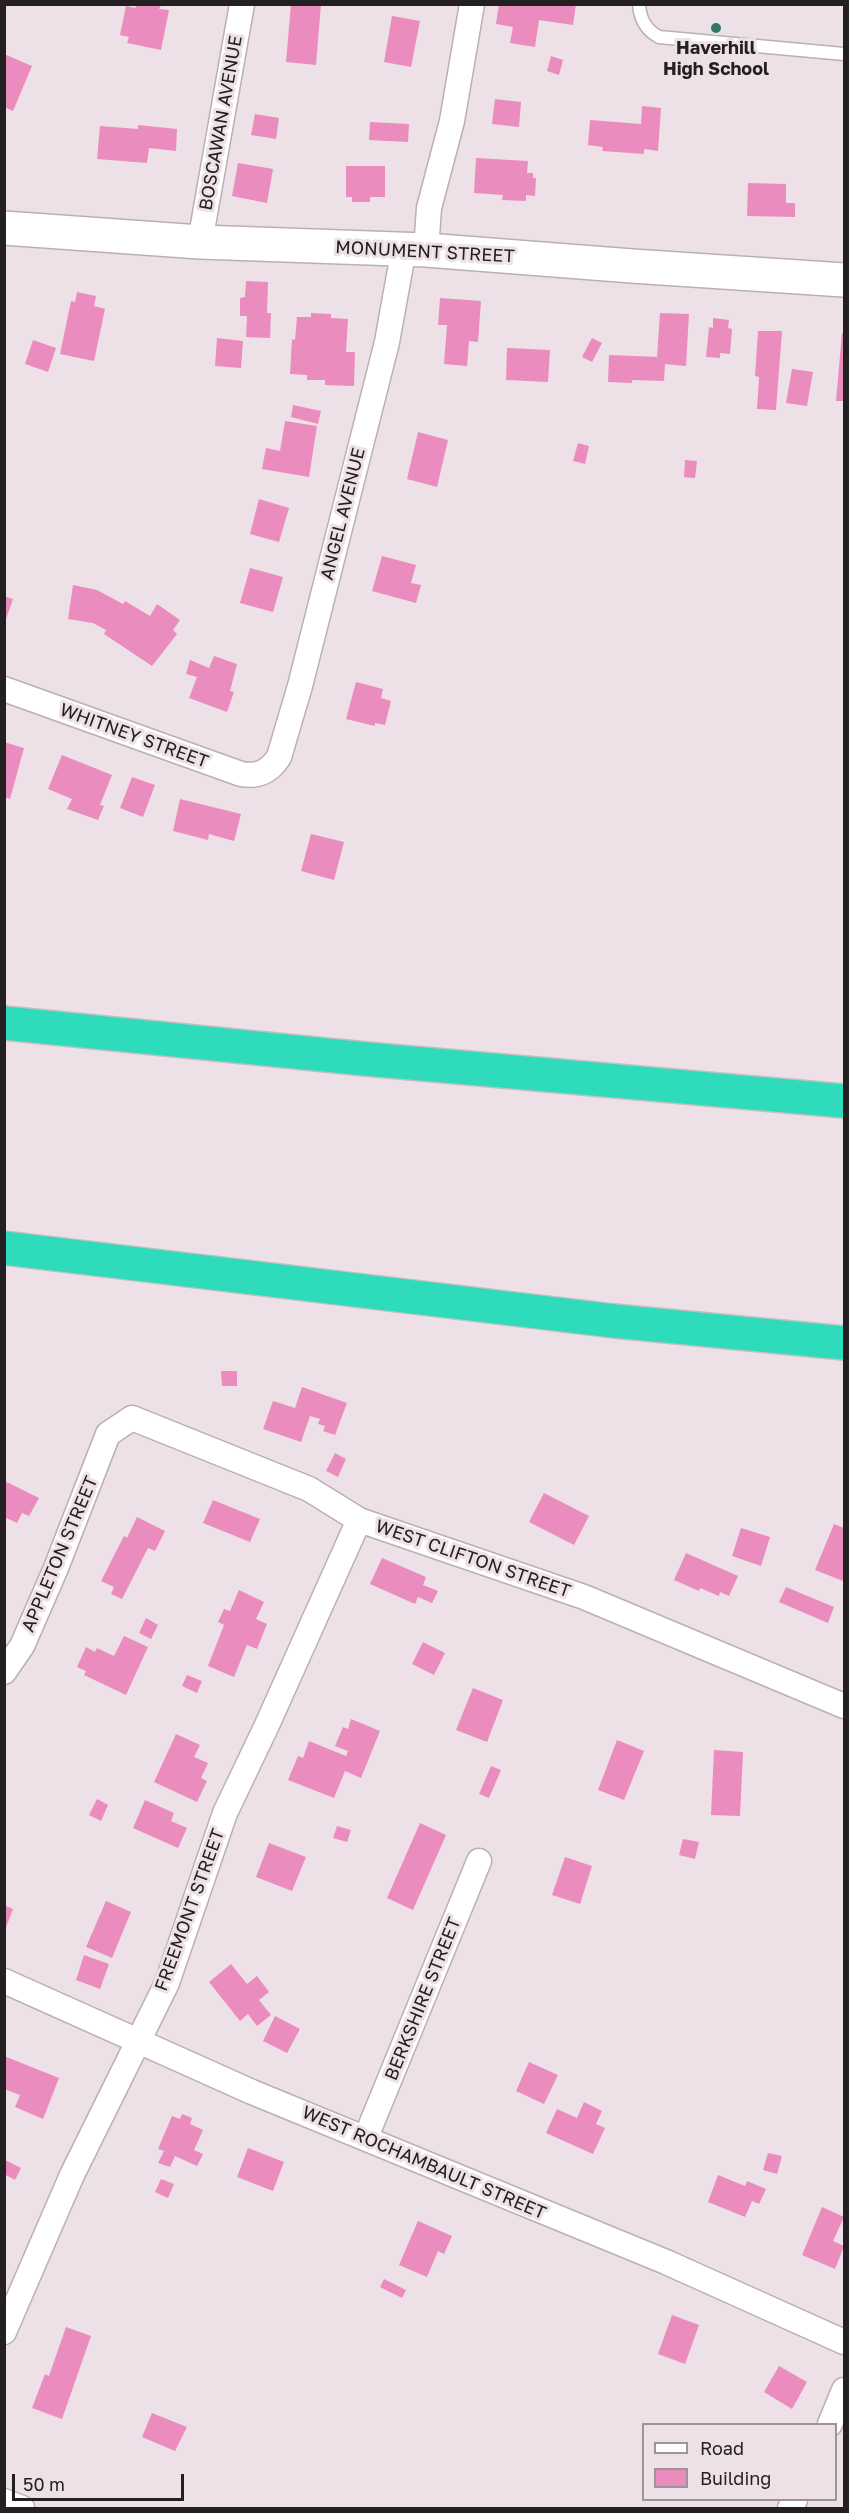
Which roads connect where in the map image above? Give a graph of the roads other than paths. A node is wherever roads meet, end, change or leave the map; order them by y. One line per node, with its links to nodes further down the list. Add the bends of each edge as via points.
1 (242, 4): 6 (street, BOSCAWAN AVENUE)
2 (472, 4): 7 (street, ANGEL AVENUE, via 452,122)
3 (639, 4): 4 (lane, via 640,18 659,37)
4 (844, 54)
5 (4, 228): 6 (main road, MONUMENT STREET)
6 (200, 242): 7 (main road, MONUMENT STREET)
7 (415, 249): 8 (main road, MONUMENT STREET); 10 (street, ANGEL AVENUE, via 387,342 300,686 279,757)
8 (844, 280)
9 (4, 689): 10 (street, WHITNEY STREET, via 241,774)
10 (264, 773)
11 (4, 1023): 12 (highway)
12 (844, 1101)
13 (4, 1248): 14 (highway, via 614,1321)
14 (844, 1343)
15 (108, 1434): 16 (street, WEST CLIFTON STREET, via 132,1418 309,1489); 17 (street, APPLETON STREET, via 56,1569 22,1646)
16 (359, 1520): 18 (street, WEST CLIFTON STREET, via 585,1597); 21 (street, FREEMONT STREET, via 225,1813 167,1983)
17 (4, 1672)
18 (844, 1706)
19 (479, 1861): 22 (street, BERKSHIRE STREET)
20 (4, 1981): 21 (street, WEST ROCHAMBAULT STREET)
21 (137, 2041): 22 (street, WEST ROCHAMBAULT STREET); 23 (street, FREEMONT STREET, via 72,2175)
22 (366, 2137): 24 (street, WEST ROCHAMBAULT STREET, via 666,2262)
23 (4, 2332)
24 (844, 2342)
25 (844, 2390): 26 (street)
26 (830, 2423)
27 (4, 2501): 28 (street)
28 (22, 2508)

